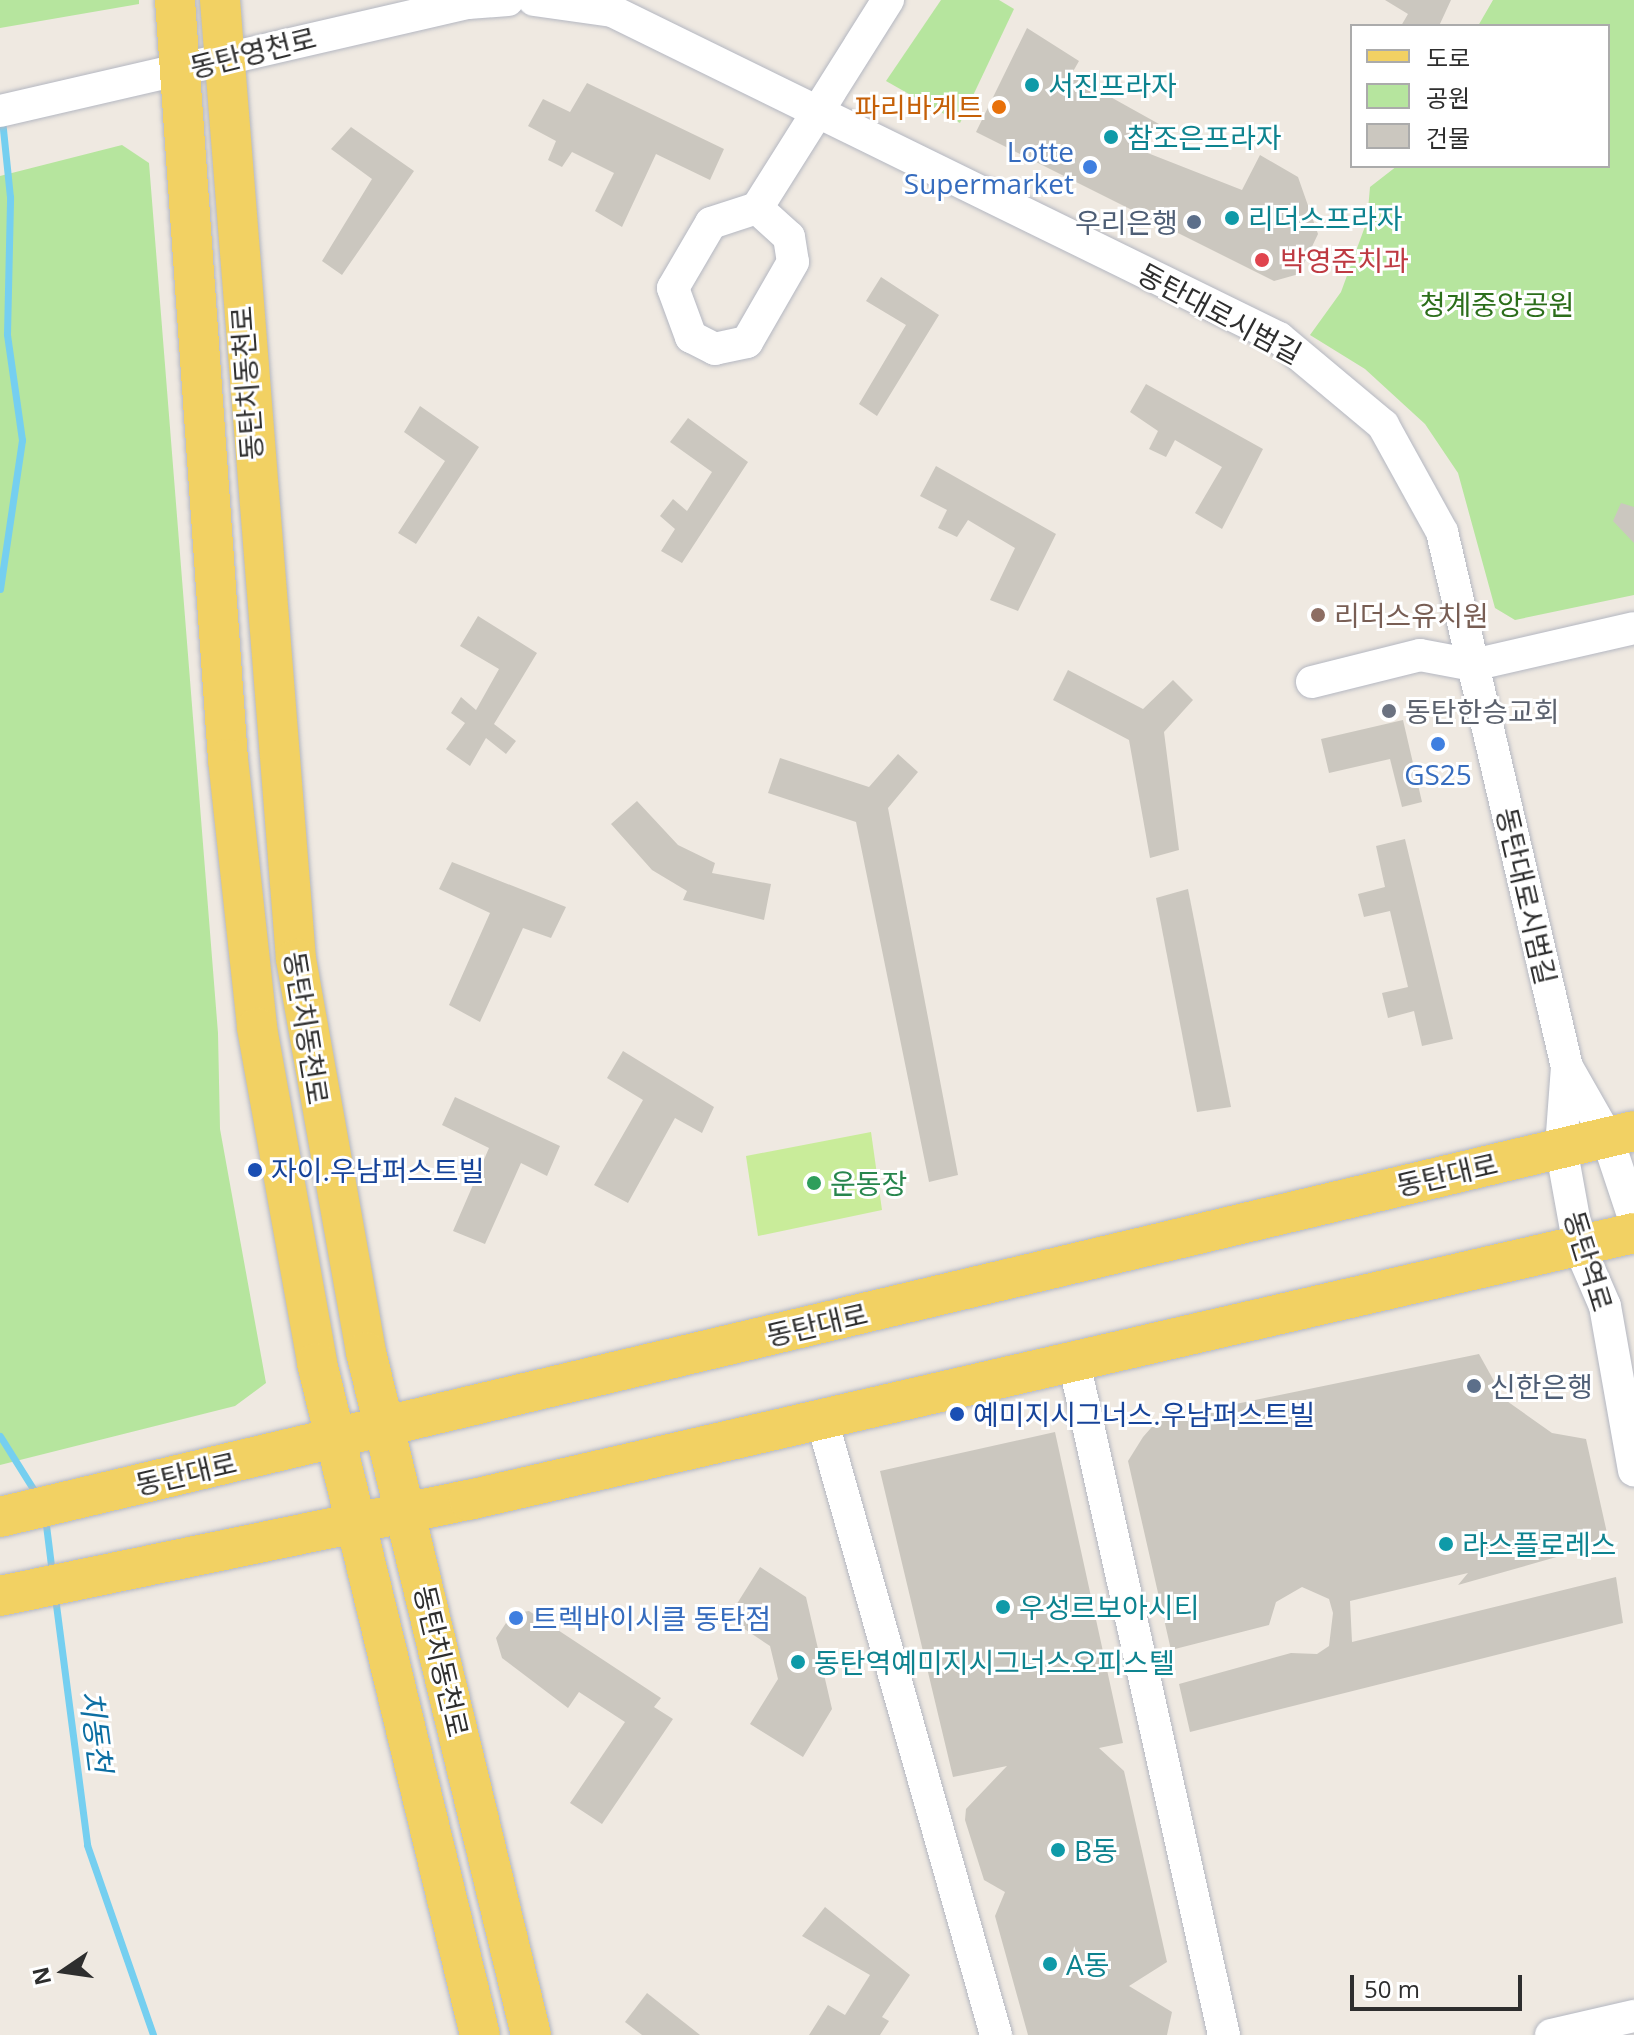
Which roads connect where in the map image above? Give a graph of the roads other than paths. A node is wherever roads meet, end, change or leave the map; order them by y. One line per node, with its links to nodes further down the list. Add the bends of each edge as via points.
1 (175, 0): 7 (main road, 동탄치동천로)
2 (220, 0): 6 (main road, 동탄치동천로)
3 (508, 0): 6 (street, 동탄영천로)
4 (534, 0): 9 (street, via 612,11)
5 (888, 0): 9 (street)
6 (226, 58): 7 (street, 동탄영천로); 22 (main road, 동탄치동천로, via 291,924 321,1122)
7 (178, 71): 8 (street, 동탄영천로); 23 (main road, 동탄치동천로, via 242,905 278,1150)
8 (0, 111)
9 (817, 111): 10 (street); 12 (street, 동탄대로시범길, via 1279,338 1328,373 1383,425 1429,498)
10 (757, 208)
11 (1634, 628): 12 (street)
12 (1473, 665): 13 (street, via 1420,655); 14 (street, 동탄대로시범길)
13 (1312, 682)
14 (1567, 1067): 15 (street, 동탄대로시범길); 16 (street, 동탄대로시범길)
15 (1621, 1134): 16 (main road, 동탄대로); 17 (street, 동탄대로시범길)
16 (1561, 1147): 19 (street, 동탄역로); 22 (main road, 동탄대로)
17 (1634, 1218)
18 (1634, 1233): 19 (main road)
19 (1579, 1246): 20 (main road); 24 (street, 동탄역로, via 1605,1306)
20 (1074, 1362): 21 (main road); 33 (street)
21 (822, 1420): 25 (main road); 32 (street)
22 (383, 1427): 23 (main road, 동탄대로); 25 (main road, 동탄치동천로)
23 (337, 1438): 26 (main road, 동탄대로); 27 (main road, 동탄치동천로)
24 (1634, 1470)
25 (406, 1511): 27 (main road); 31 (main road, 동탄치동천로)
26 (0, 1517)
27 (359, 1519): 28 (main road); 30 (main road, 동탄치동천로)
28 (0, 1596)
29 (1634, 2016): 34 (street)
30 (480, 2035)
31 (531, 2035)
32 (996, 2035)
33 (1224, 2035)
34 (1551, 2035)

